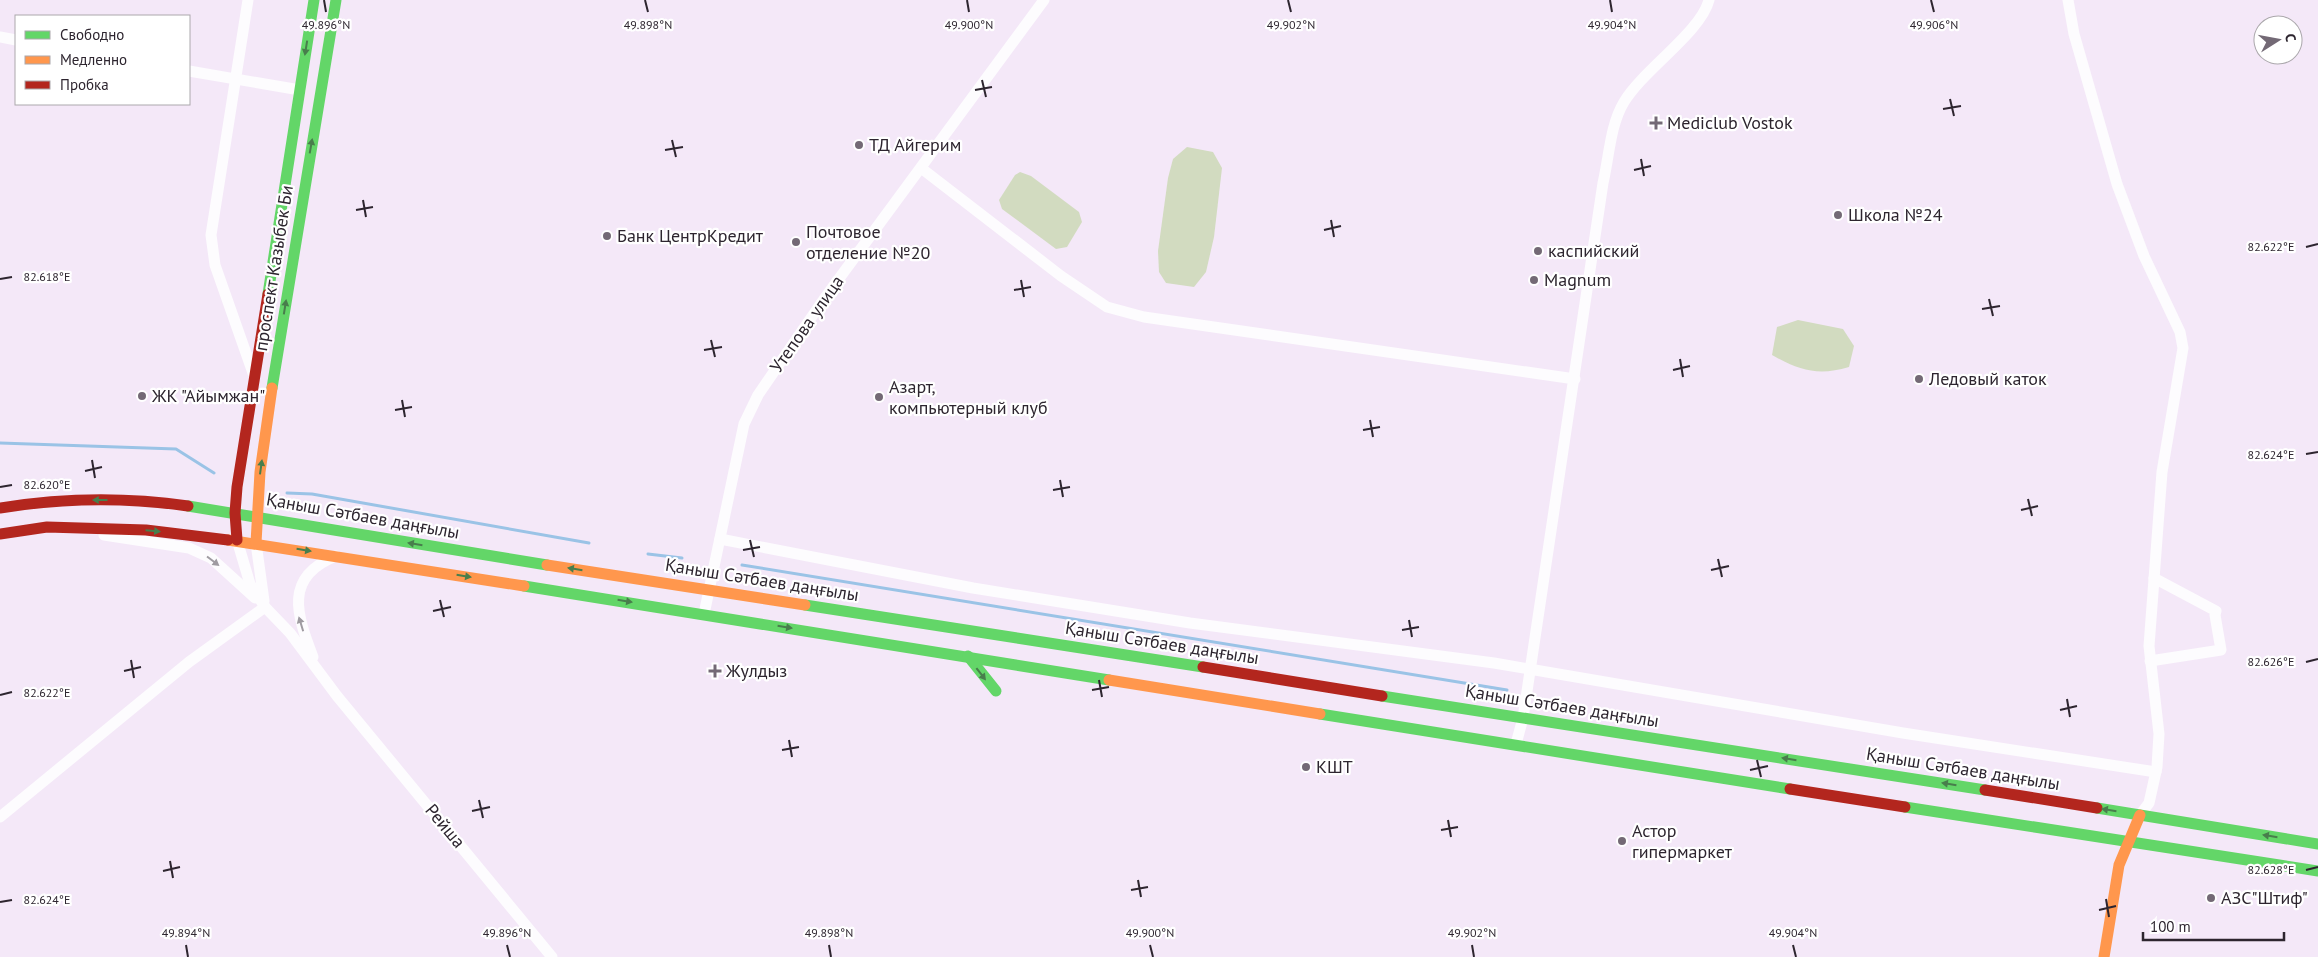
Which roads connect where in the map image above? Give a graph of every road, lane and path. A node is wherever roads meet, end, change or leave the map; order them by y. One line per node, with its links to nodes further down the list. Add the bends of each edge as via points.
1 (248, 0): 10 (street)
2 (314, 0): 11 (main road, проспект Казыбек Би, one-way to 11)
3 (336, 0): 17 (main road, проспект Казыбек Би, one-way to 3, via 291,266)
4 (1044, 0): 12 (street, Утепова улица)
5 (1709, 0): 14 (street, via 1707,10 1623,104 1603,183)
6 (2068, 0): 24 (street, via 2074,34 2117,184 2144,256 2180,332 2183,348 2162,472)
7 (0, 37): 8 (street)
8 (15, 40)
9 (190, 70): 10 (street)
10 (235, 78): 11 (street); 13 (street, via 211,236 215,265)
11 (300, 90): 13 (main road, проспект Казыбек Би)
12 (921, 168): 14 (street, via 1061,276 1107,307 1144,317); 20 (street, Утепова улица, via 758,395 744,424)
13 (253, 373): 16 (main road, проспект Казыбек Би)
14 (1575, 379): 30 (street)
15 (0, 508): 16 (main road, Қаныш Сәтбаев даңғылы, one-way to 15, via 154,500 44,501)
16 (235, 513): 17 (main road, Қаныш Сәтбаев даңғылы); 21 (main road, проспект Казыбек Би)
17 (255, 516): 22 (main road, проспект Казыбек Би); 25 (main road, Қаныш Сәтбаев даңғылы, one-way to 17, via 343,533)
18 (47, 527): 19 (main road); 21 (main road, one-way to 21, via 146,530); 26 (street, one-way to 26, via 189,548 211,558)
19 (0, 534)
20 (720, 538): 25 (street, Утепова улица); 30 (street, via 983,590 1190,623)
21 (238, 540): 22 (main road); 26 (street, via 250,584)
22 (256, 543): 23 (main road, one-way to 23); 26 (street)
23 (337, 556): 27 (main road, one-way to 27); 31 (street, one-way to 23, via 299,620 298,602 310,570)
24 (2154, 578): 29 (street); 29 (street, via 2216,611 2221,650)
25 (710, 589): 27 (street, Утепова улица); 33 (main road, Қаныш Сәтбаев даңғылы)
26 (265, 607): 31 (street); 37 (street, via 189,662)
27 (704, 614): 28 (main road, one-way to 28)
28 (968, 656): 32 (main road, one-way to 32); 34 (main road)
29 (2150, 660): 35 (street, via 2159,734)
30 (1530, 669): 33 (street); 35 (street, via 1903,733)
31 (318, 670): 41 (street, Рейша)
32 (996, 691)
33 (1523, 718): 34 (street); 36 (main road, Қаныш Сәтбаев даңғылы, one-way to 33)
34 (1516, 744): 38 (main road)
35 (2156, 772): 36 (street, via 2149,803)
36 (2140, 815): 38 (main road); 39 (main road, Қаныш Сәтбаев даңғылы, one-way to 36)
37 (2, 816)
38 (2128, 841): 40 (main road); 42 (main road, via 2119,865)
39 (2318, 844)
40 (2318, 871)
41 (552, 957)
42 (2104, 957)

